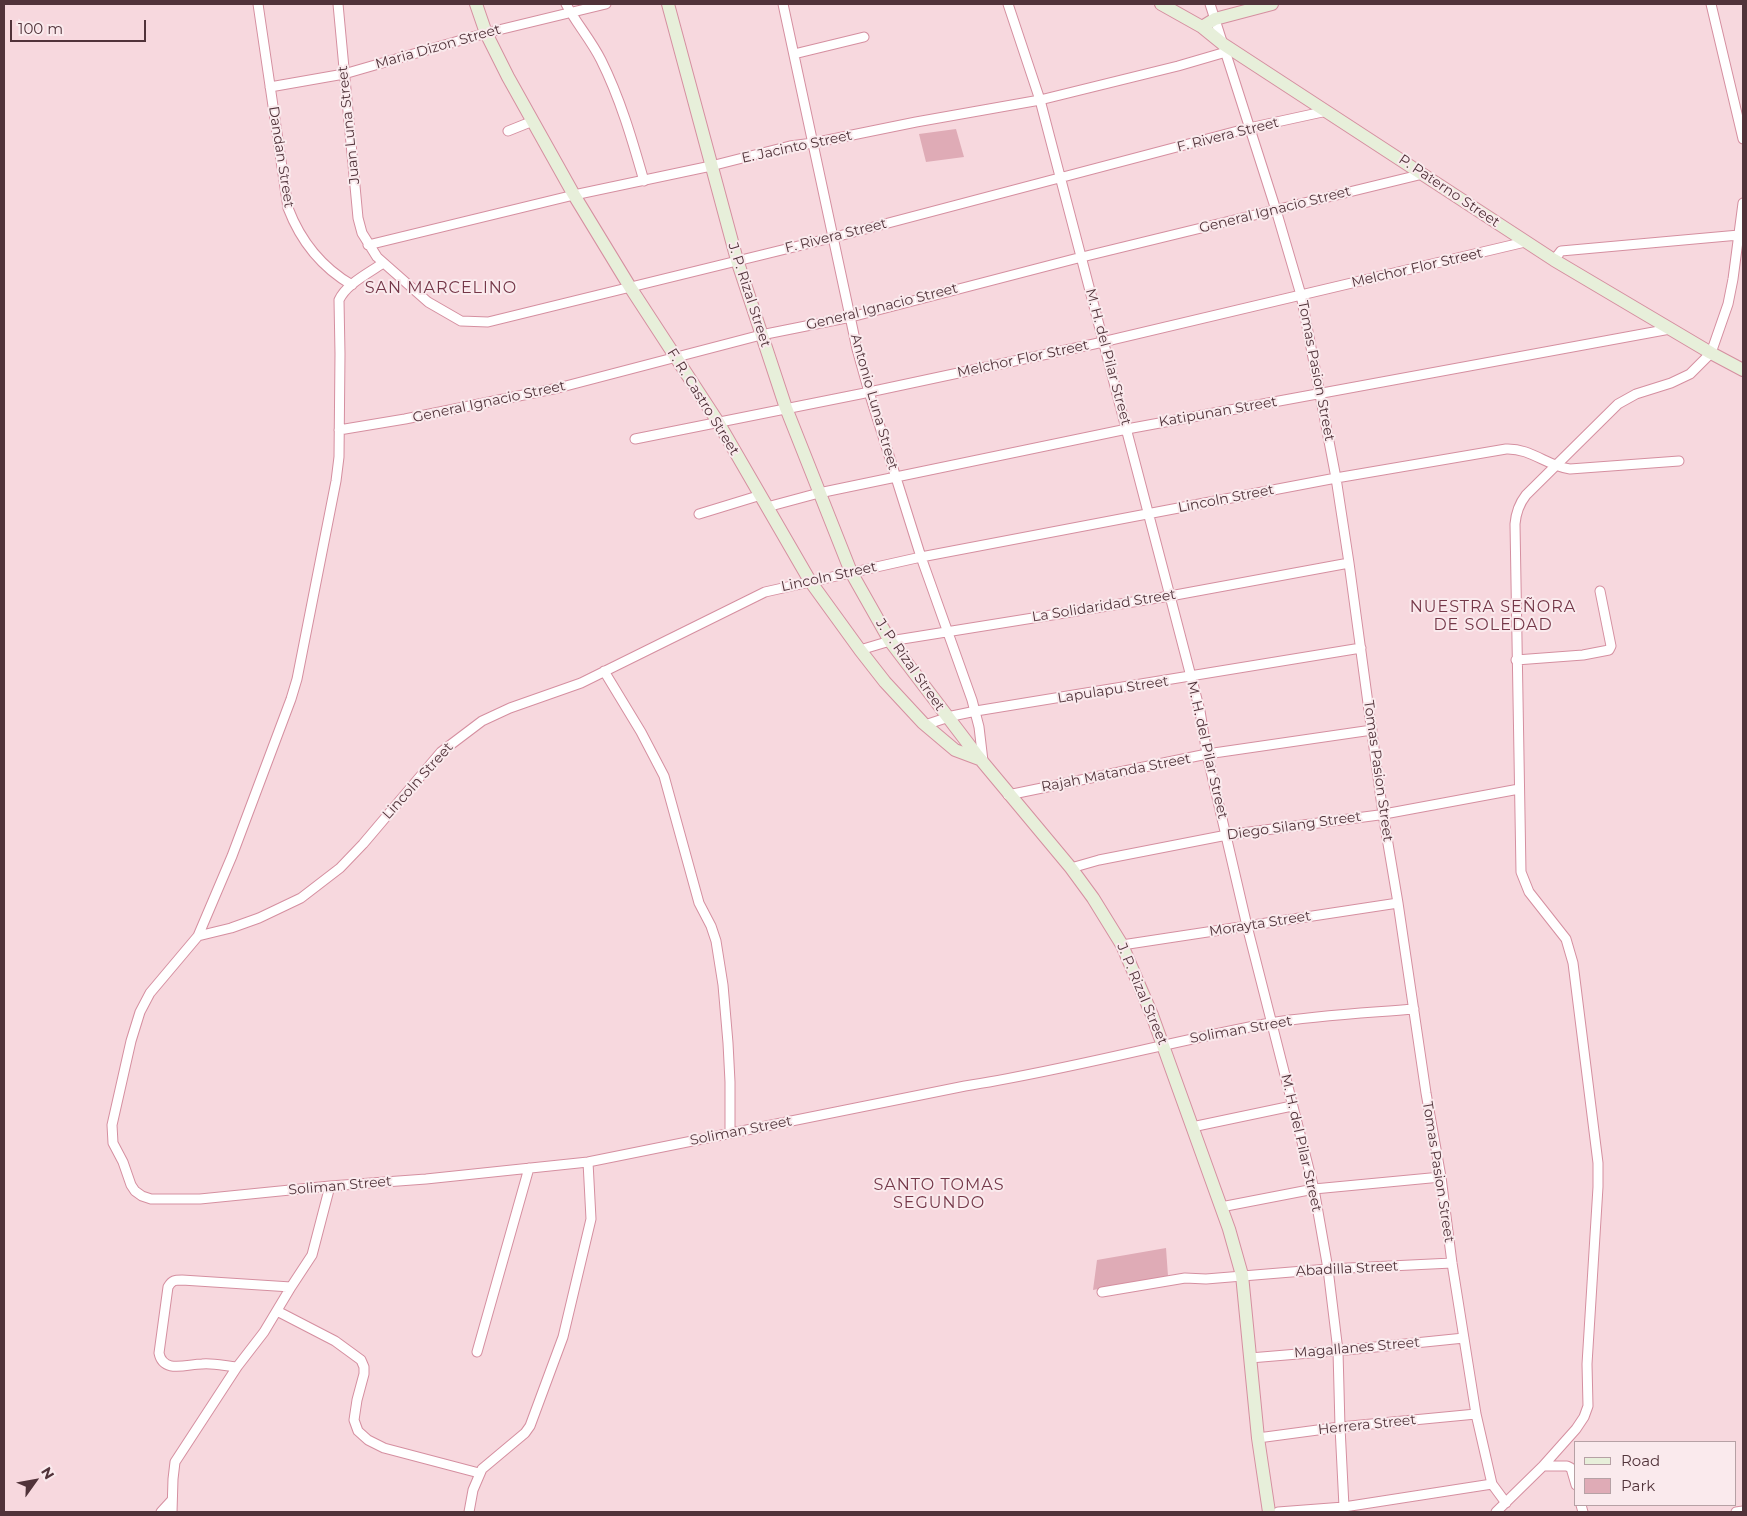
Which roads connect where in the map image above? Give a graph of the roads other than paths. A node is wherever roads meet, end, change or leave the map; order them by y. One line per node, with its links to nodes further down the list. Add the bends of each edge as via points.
1 (258, 4): 20 (street, Dandan Street)
2 (338, 4): 19 (street, Juan Luna Street)
3 (476, 4): 15 (main road, F. R. Castro Street)
4 (606, 4): 12 (street, Maria Dizon Street)
5 (668, 4): 28 (main road, J. P. Rizal Street)
6 (783, 4): 18 (street, Antonio Luna Street)
7 (1008, 4): 21 (street, M. H. del Pilar Street)
8 (1161, 4): 14 (main road, P. Paterno Street)
9 (1210, 4): 13 (street, Tomas Pasion Street)
10 (1272, 4): 13 (main road)
11 (1711, 4): 26 (street)
12 (568, 8): 15 (street, Maria Dizon Street); 31 (street, via 594,47 613,86)
13 (1215, 19): 14 (main road); 17 (street, Tomas Pasion Street)
14 (1202, 28): 17 (main road, P. Paterno Street)
15 (486, 33): 19 (street, Maria Dizon Street); 23 (main road, F. R. Castro Street)
16 (864, 37): 18 (street)
17 (1225, 48): 21 (street, E. Jacinto Street, via 1178,66); 22 (main road, P. Paterno Street); 24 (street, Tomas Pasion Street)
18 (794, 54): 27 (street, Antonio Luna Street)
19 (344, 74): 20 (street, Maria Dizon Street); 38 (street, Juan Luna Street, via 358,218)
20 (270, 87): 43 (street, Dandan Street, via 288,208 293,221 320,261)
21 (1040, 100): 27 (street, E. Jacinto Street); 30 (street, M. H. del Pilar Street)
22 (1326, 111): 24 (street, F. Rivera Street); 29 (main road, P. Paterno Street)
23 (533, 121): 25 (street); 32 (main road, F. R. Castro Street)
24 (1249, 128): 30 (street, F. Rivera Street); 34 (street, Tomas Pasion Street)
25 (508, 131)
26 (1743, 139)
27 (813, 143): 28 (street, E. Jacinto Street); 36 (street, Antonio Luna Street)
28 (711, 166): 31 (street, E. Jacinto Street); 40 (main road, J. P. Rizal Street)
29 (1423, 174): 34 (street, General Ignacio Street); 37 (main road, P. Paterno Street)
30 (1060, 179): 36 (street, F. Rivera Street); 39 (street, M. H. del Pilar Street)
31 (644, 180): 32 (street, E. Jacinto Street)
32 (574, 195): 38 (street, E. Jacinto Street); 44 (main road, F. R. Castro Street)
33 (1743, 203): 35 (street)
34 (1276, 210): 39 (street, General Ignacio Street); 45 (street, Tomas Pasion Street)
35 (1738, 235): 41 (street, via 1561,251); 50 (street, via 1734,279)
36 (834, 238): 40 (street, F. Rivera Street); 46 (street, Antonio Luna Street)
37 (1525, 242): 41 (main road, P. Paterno Street); 45 (street, Melchor Flor Street)
38 (368, 245): 42 (street, F. Rivera Street)
39 (1082, 257): 46 (street, General Ignacio Street); 49 (street, M. H. del Pilar Street)
40 (737, 260): 44 (street, F. Rivera Street); 48 (main road, J. P. Rizal Street)
41 (1554, 260): 47 (main road, P. Paterno Street)
42 (383, 263): 43 (street); 44 (street, F. Rivera Street, via 440,310 472,323 488,322)
43 (352, 285): 58 (street, via 341,294 338,307)
44 (630, 286): 51 (main road, F. R. Castro Street)
45 (1301, 295): 49 (street, Melchor Flor Street); 54 (street, Tomas Pasion Street)
46 (850, 317): 48 (street, General Ignacio Street); 53 (street, Antonio Luna Street)
47 (1670, 329): 50 (main road, P. Paterno Street); 54 (street, Katipunan Street)
48 (761, 335): 51 (street, General Ignacio Street); 55 (main road, J. P. Rizal Street)
49 (1104, 341): 53 (street, Melchor Flor Street); 57 (street, M. H. del Pilar Street)
50 (1711, 353): 52 (main road, P. Paterno Street); 61 (street, via 1690,374 1618,404)
51 (676, 358): 56 (main road, F. R. Castro Street); 58 (street, General Ignacio Street, via 558,388)
52 (1743, 370)
53 (869, 392): 55 (street, Melchor Flor Street); 62 (street, Antonio Luna Street)
54 (1320, 394): 57 (street, Katipunan Street); 63 (street, Tomas Pasion Street)
55 (786, 408): 56 (street, Melchor Flor Street); 64 (main road, J. P. Rizal Street)
56 (718, 422): 59 (street, Melchor Flor Street); 65 (main road, F. R. Castro Street)
57 (1127, 429): 62 (street, Katipunan Street); 68 (street, M. H. del Pilar Street)
58 (340, 430): 95 (street, via 336,481 297,679 235,847)
59 (635, 439)
60 (1679, 461): 61 (street, Lincoln Street, via 1570,470)
61 (1555, 465): 63 (street, Lincoln Street, via 1530,452 1513,449); 79 (street, via 1519,504 1516,513)
62 (896, 478): 64 (street, Katipunan Street); 69 (street, Antonio Luna Street)
63 (1336, 478): 68 (street, Lincoln Street); 70 (street, Tomas Pasion Street)
64 (819, 493): 66 (street, Katipunan Street); 71 (main road, J. P. Rizal Street)
65 (760, 495): 66 (main road, F. R. Castro Street); 67 (street)
66 (767, 507): 72 (main road, F. R. Castro Street)
67 (698, 514)
68 (1149, 514): 69 (street, Lincoln Street); 74 (street, M. H. del Pilar Street)
69 (921, 557): 71 (street, Lincoln Street); 75 (street, Antonio Luna Street)
70 (1349, 563): 74 (street, La Solidaridad Street); 77 (street, Tomas Pasion Street)
71 (851, 572): 72 (street, Lincoln Street); 76 (main road, J. P. Rizal Street)
72 (810, 581): 78 (main road, F. R. Castro Street); 80 (street, Lincoln Street, via 765,592)
73 (1600, 591): 79 (street, via 1611,646 1609,650)
74 (1170, 596): 75 (street, La Solidaridad Street); 81 (street, M. H. del Pilar Street)
75 (947, 632): 76 (street, La Solidaridad Street); 82 (street, Antonio Luna Street)
76 (890, 641): 78 (street, La Solidaridad Street); 83 (main road, J. P. Rizal Street)
77 (1361, 648): 81 (street, Lapulapu Street); 85 (street, Tomas Pasion Street)
78 (860, 650): 84 (main road, F. R. Castro Street)
79 (1516, 660): 88 (street)
80 (604, 671): 95 (street, Lincoln Street, via 581,683 502,711 472,727 441,752 340,868 301,898 259,918); 102 (street, via 664,776 699,904 716,941 728,1043)
81 (1191, 677): 82 (street, Lapulapu Street); 86 (street, M. H. del Pilar Street)
82 (976, 712): 83 (street, Lapulapu Street); 87 (street, Antonio Luna Street)
83 (948, 718): 84 (street, Lapulapu Street); 87 (main road, J. P. Rizal Street)
84 (925, 725): 87 (main road, F. R. Castro Street, via 955,750)
85 (1372, 730): 86 (street, Rajah Matanda Street); 90 (street, Tomas Pasion Street)
86 (1207, 754): 89 (street, Rajah Matanda Street); 91 (street, M. H. del Pilar Street)
87 (982, 761): 89 (main road, J. P. Rizal Street)
88 (1519, 790): 90 (street, Diego Silang Street); 123 (street, via 1524,882 1566,939 1573,963 1598,1163 1587,1364 1588,1406 1576,1429)
89 (1008, 795): 92 (main road, J. P. Rizal Street)
90 (1383, 814): 91 (street, Diego Silang Street); 93 (street, Tomas Pasion Street)
91 (1226, 835): 92 (street, Diego Silang Street); 94 (street, M. H. del Pilar Street)
92 (1071, 868): 96 (main road, J. P. Rizal Street)
93 (1398, 903): 94 (street, Morayta Street); 97 (street, Tomas Pasion Street)
94 (1247, 926): 96 (street, Morayta Street); 98 (street, M. H. del Pilar Street)
95 (198, 936): 106 (street, Soliman Street, via 150,993 131,1041 112,1125 113,1143 130,1185 142,1196 151,1198 200,1199)
96 (1122, 945): 99 (main road, J. P. Rizal Street)
97 (1414, 1009): 98 (street, Soliman Street); 105 (street, Tomas Pasion Street)
98 (1272, 1023): 99 (street, Soliman Street); 100 (street, M. H. del Pilar Street)
99 (1163, 1044): 101 (main road, J. P. Rizal Street); 102 (street, Soliman Street)
100 (1292, 1106): 101 (street); 107 (street, M. H. del Pilar Street)
101 (1192, 1128): 108 (main road, J. P. Rizal Street)
102 (730, 1133): 103 (street, Soliman Street)
103 (588, 1162): 104 (street, Soliman Street); 124 (street, via 591,1219 562,1336 530,1426)
104 (529, 1168): 106 (street, Soliman Street); 117 (street)
105 (1441, 1177): 107 (street); 109 (street, Tomas Pasion Street)
106 (330, 1186): 112 (street, via 316,1247)
107 (1314, 1190): 108 (street); 110 (street, M. H. del Pilar Street)
108 (1221, 1207): 111 (main road, J. P. Rizal Street)
109 (1452, 1263): 110 (street, Abadilla Street); 115 (street, Tomas Pasion Street)
110 (1328, 1269): 111 (street, Abadilla Street); 116 (street, M. H. del Pilar Street)
111 (1242, 1275): 113 (street, Abadilla Street, via 1185,1278); 118 (main road, J. P. Rizal Street)
112 (291, 1287): 114 (street); 119 (street, via 182,1280 170,1283 159,1352 163,1362 171,1366 214,1364)
113 (1102, 1292)
114 (277, 1311): 119 (street); 124 (street, via 335,1341 361,1360 364,1374 354,1420 358,1431 368,1440 384,1448)
115 (1464, 1338): 116 (street, Magallanes Street); 120 (street, Tomas Pasion Street)
116 (1338, 1351): 118 (street, Magallanes Street); 121 (street, M. H. del Pilar Street)
117 (477, 1352)
118 (1250, 1358): 122 (main road, J. P. Rizal Street)
119 (237, 1368): 127 (street, via 175,1462)
120 (1476, 1414): 121 (street, Herrera Street); 126 (street, Tomas Pasion Street)
121 (1340, 1426): 122 (street, Herrera Street); 129 (street, M. H. del Pilar Street)
122 (1258, 1438): 134 (main road, J. P. Rizal Street)
123 (1543, 1466): 125 (street, via 1567,1466); 128 (street)
124 (479, 1473): 133 (street)
125 (1574, 1479)
126 (1492, 1484): 128 (street, Tomas Pasion Street); 129 (street)
127 (172, 1500): 131 (street); 132 (street)
128 (1506, 1503): 136 (street)
129 (1344, 1507): 135 (street)
130 (1743, 1511): 137 (street)
131 (161, 1512)
132 (172, 1512)
133 (469, 1512)
134 (1269, 1512)
135 (1278, 1512)
136 (1496, 1512)
137 (1736, 1512)

